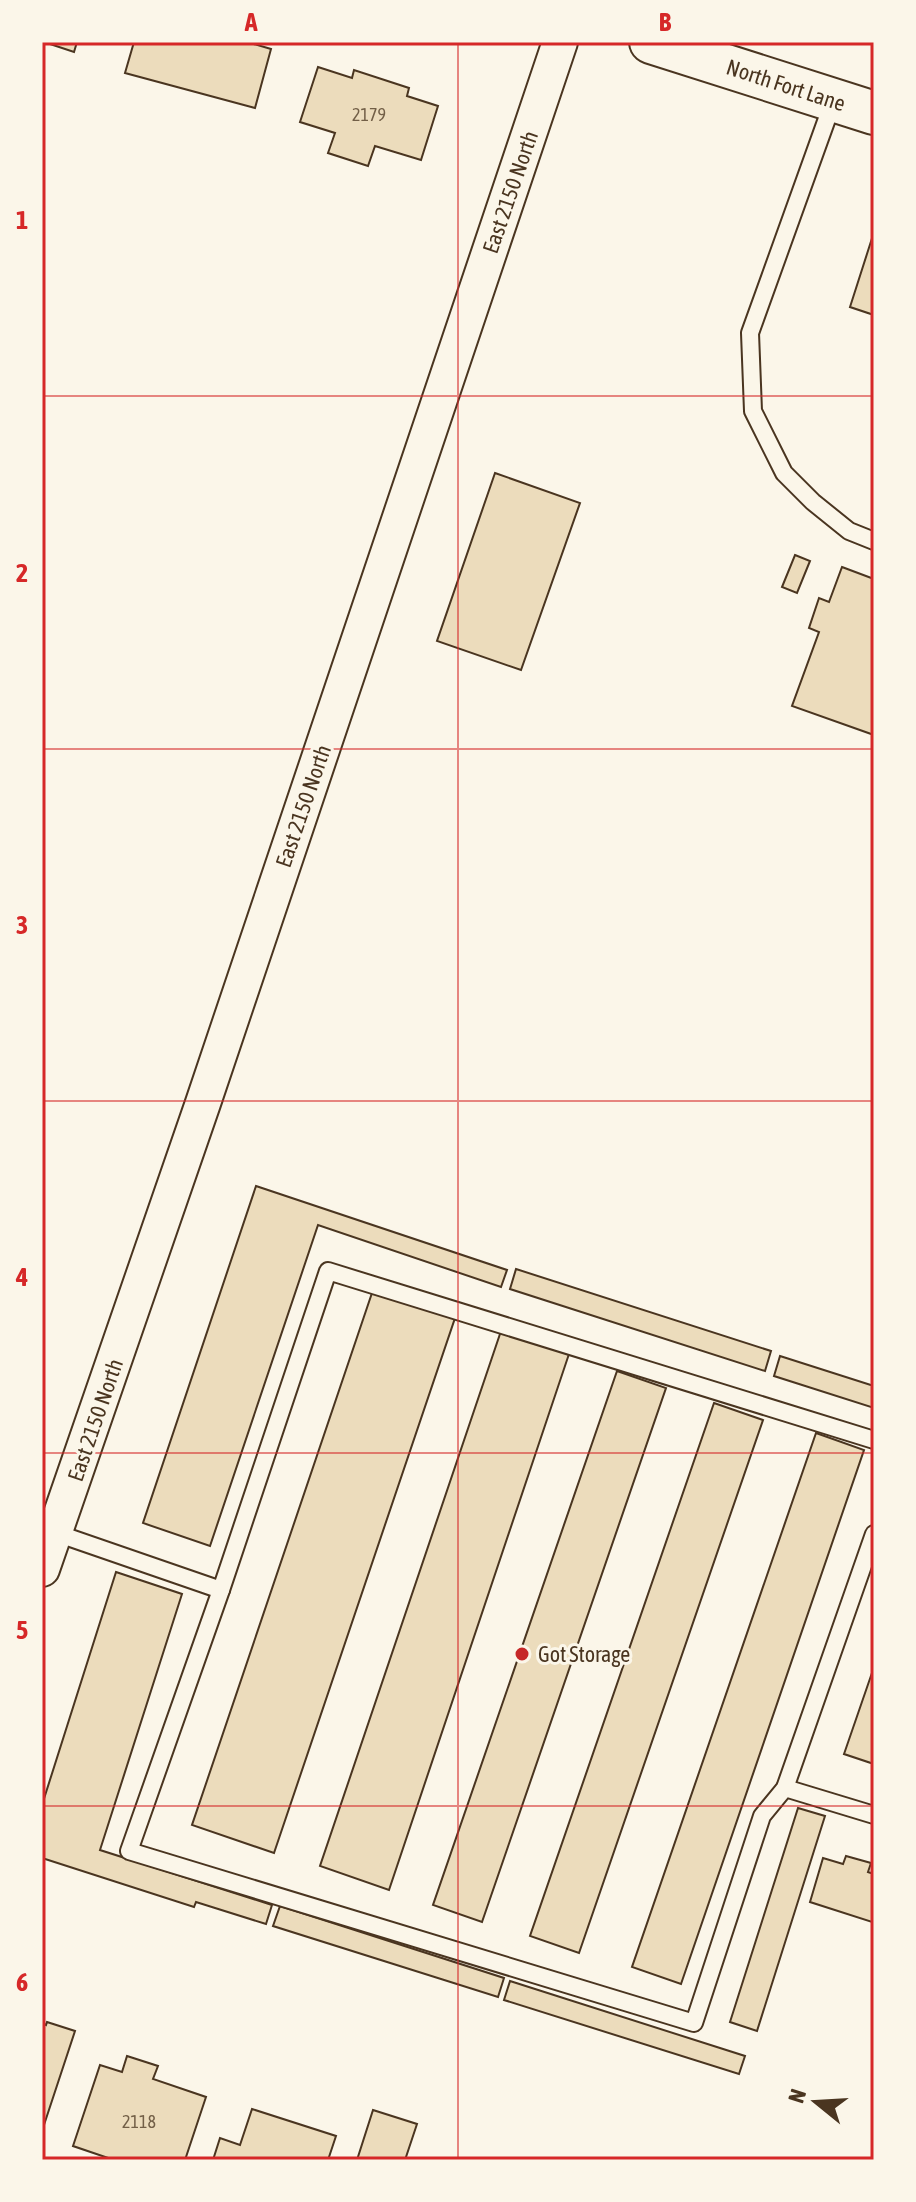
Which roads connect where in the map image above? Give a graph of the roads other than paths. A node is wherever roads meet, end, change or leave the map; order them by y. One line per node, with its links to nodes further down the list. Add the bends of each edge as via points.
1 (560, 42): 7 (street, East 2150 North)
2 (651, 42): 3 (street, North Fort Lane)
3 (834, 100): 4 (street, North Fort Lane); 5 (lane, via 750,333 753,411 784,473 849,531)
4 (874, 113)
5 (874, 541)
6 (874, 1440): 10 (lane, via 328,1271)
7 (56, 1533): 9 (street, East 2150 North); 10 (lane)
8 (874, 1534): 11 (lane)
9 (42, 1569)
10 (221, 1590): 11 (lane, via 129,1851 694,2023 762,1816)
11 (785, 1788): 12 (lane)
12 (874, 1815)

